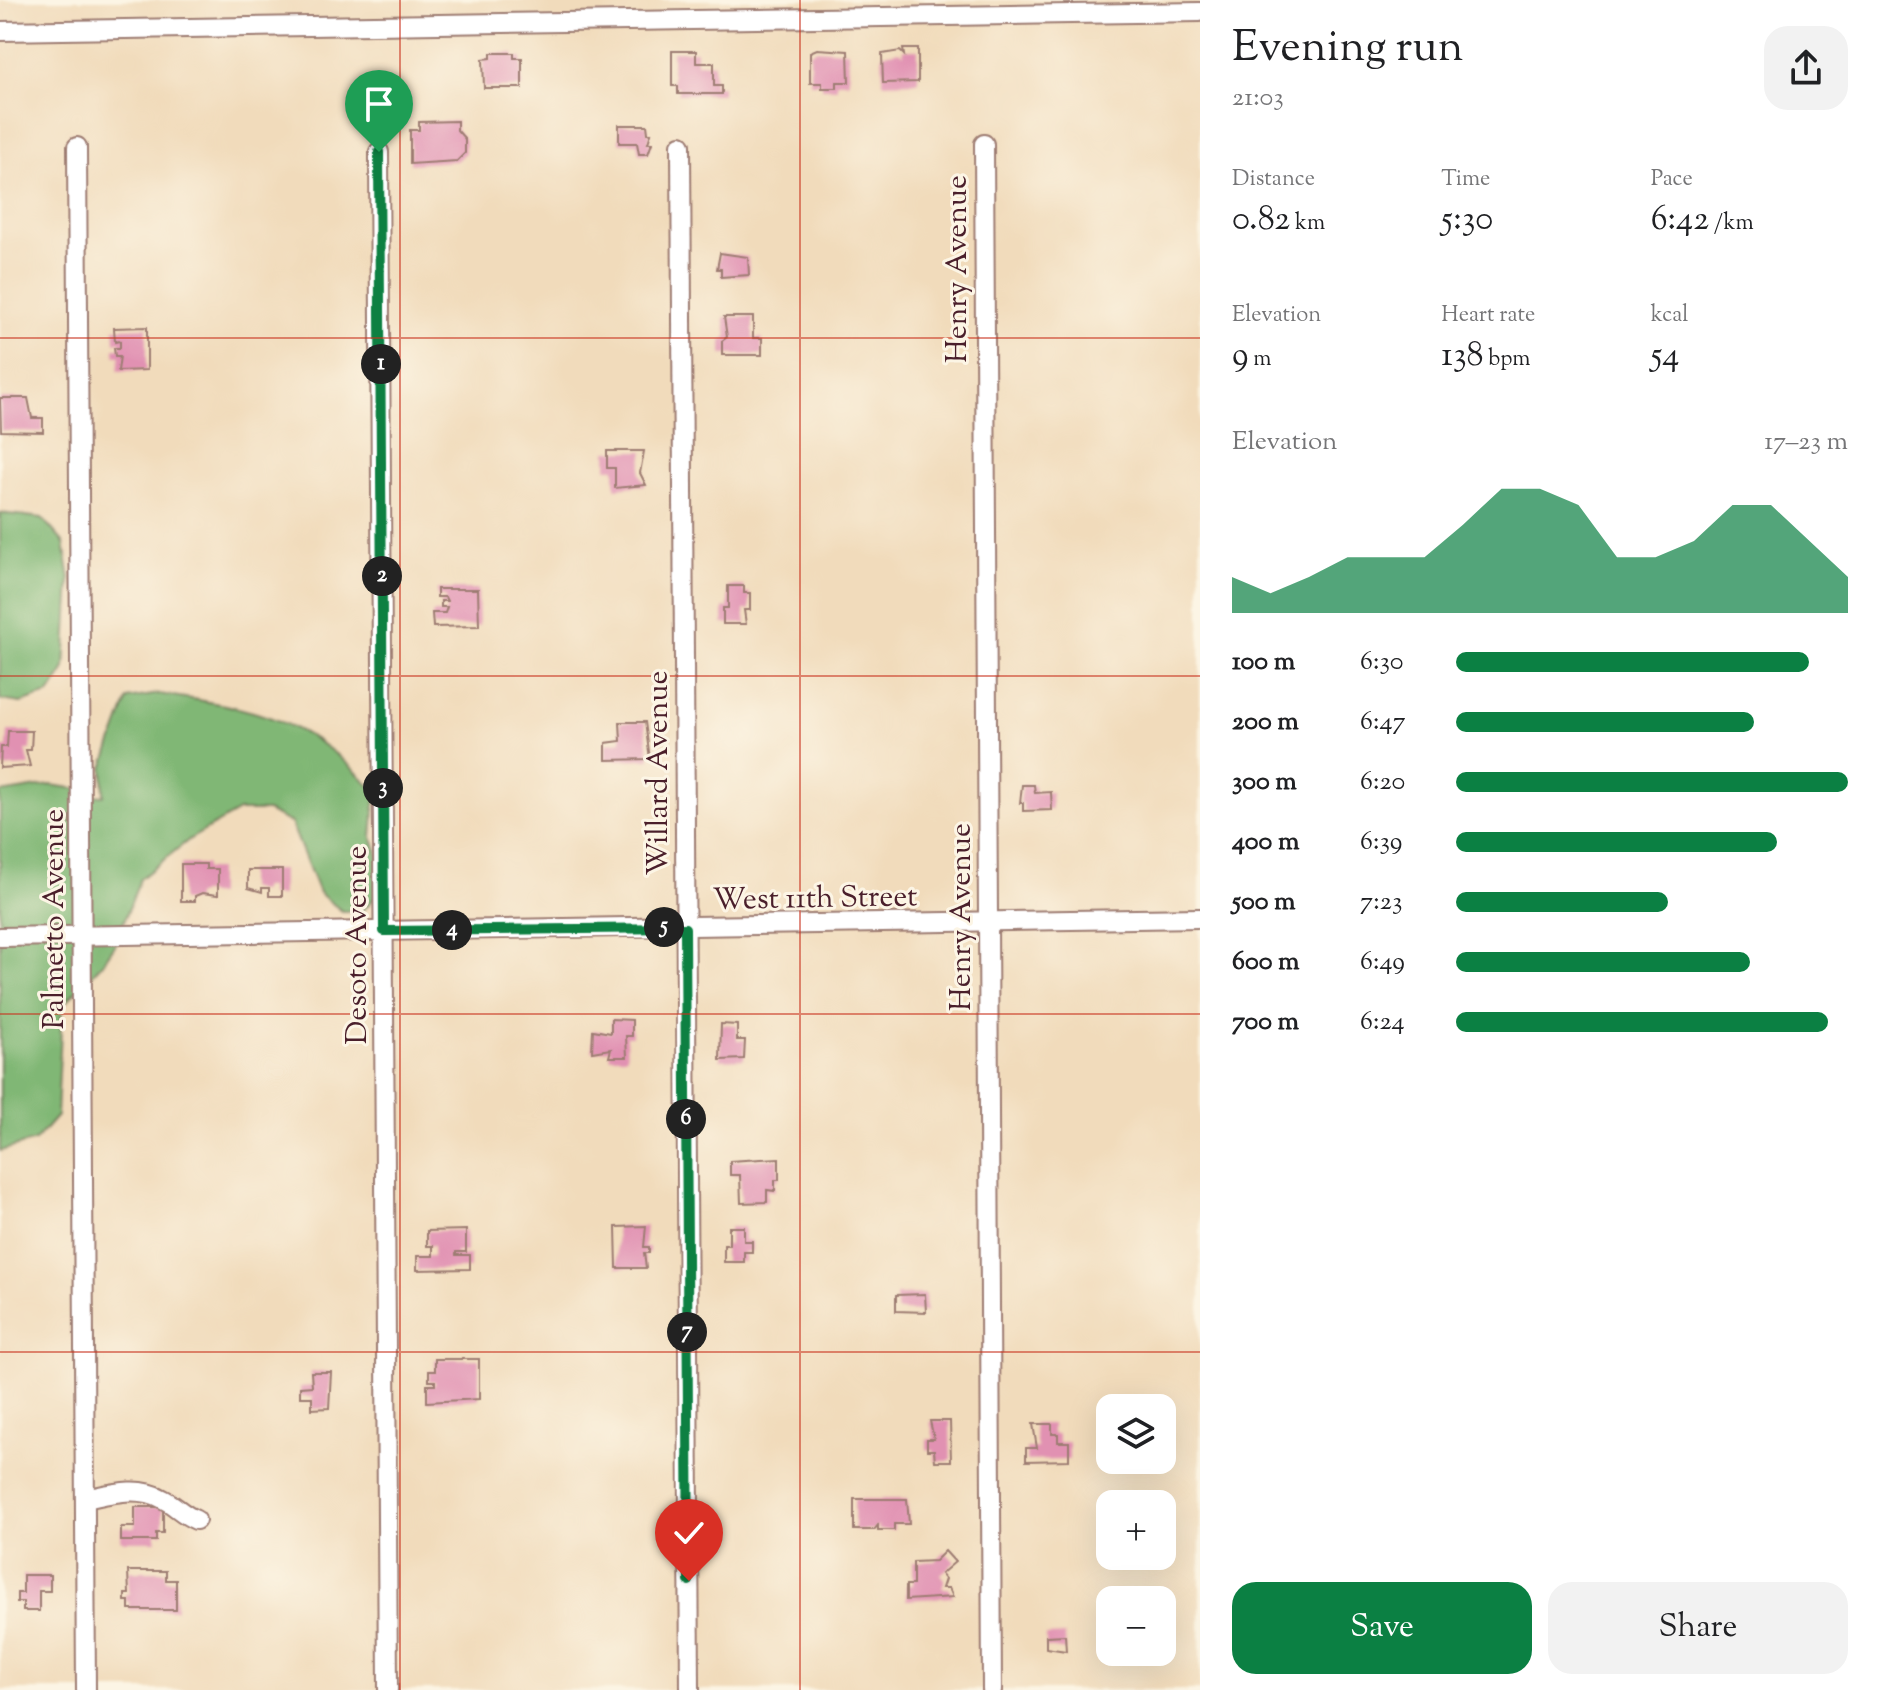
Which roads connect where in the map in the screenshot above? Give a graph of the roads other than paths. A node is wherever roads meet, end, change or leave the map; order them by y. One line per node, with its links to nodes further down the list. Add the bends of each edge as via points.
1 (1200, 12): 2 (street)
2 (0, 31)
3 (984, 144): 8 (street, Henry Avenue)
4 (681, 145): 9 (street, Willard Avenue)
5 (77, 147): 11 (street, Palmetto Avenue)
6 (379, 152): 10 (street, Desoto Avenue)
7 (1200, 918): 8 (street, West 11th Street)
8 (988, 922): 9 (street, West 11th Street); 18 (street, Henry Avenue)
9 (685, 928): 10 (street, West 11th Street); 17 (street, Willard Avenue)
10 (384, 931): 11 (street, West 11th Street); 16 (street, Desoto Avenue)
11 (81, 936): 12 (street, West 11th Street); 13 (street, Palmetto Avenue)
12 (0, 937)
13 (85, 1499): 14 (street, via 146,1492); 15 (street, Palmetto Avenue)
14 (196, 1520)
15 (86, 1690)
16 (388, 1690)
17 (690, 1690)
18 (992, 1690)

